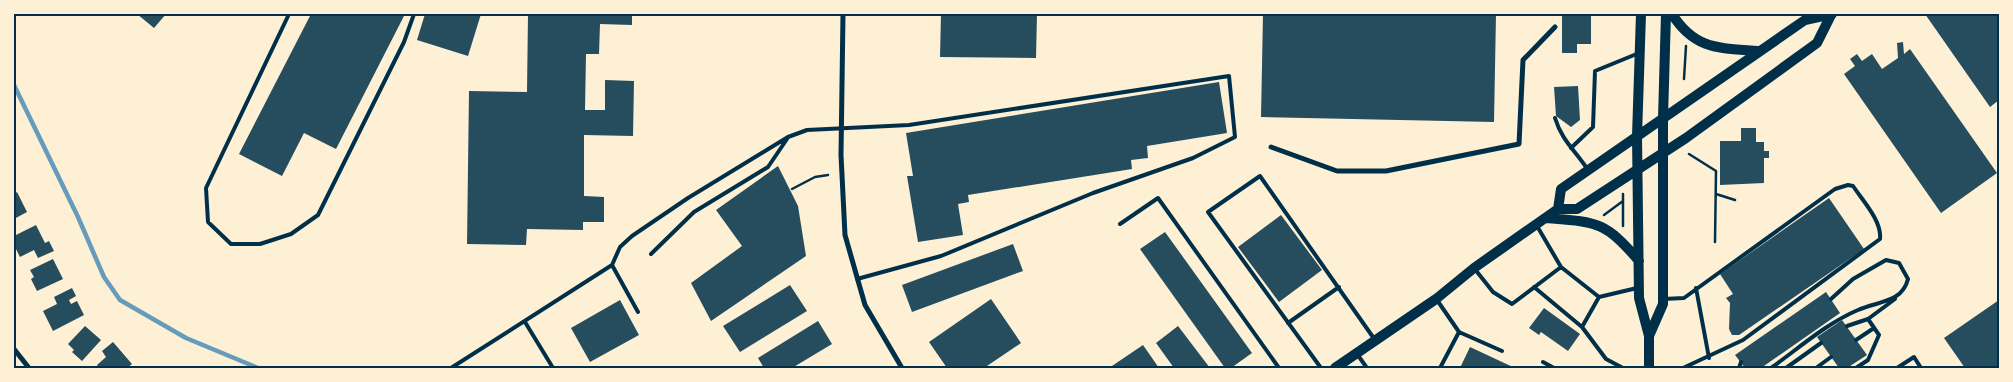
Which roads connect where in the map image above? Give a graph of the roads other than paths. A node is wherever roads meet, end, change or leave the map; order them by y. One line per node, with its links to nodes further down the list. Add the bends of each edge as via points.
1 (289, 14): 2 (lane, via 206,188 208,222 230,244 260,244 292,234 318,215 404,42)
2 (414, 14)
3 (843, 14): 13 (street)
4 (1640, 14): 10 (main road)
5 (1666, 14): 12 (main road)
6 (1672, 14): 9 (main road, via 1698,42)
7 (1832, 14): 9 (main road, via 1806,20); 18 (main road, via 1817,43)
8 (1555, 27): 16 (street, via 1523,60 1519,144 1386,171 1337,171)
9 (1758, 51): 12 (main road)
10 (1640, 53): 14 (main road); 17 (lane, via 1595,70 1593,127)
11 (1555, 118): 17 (lane, via 1559,131)
12 (1663, 118): 14 (main road); 18 (main road)
13 (842, 127): 15 (lane, via 807,130); 30 (street, via 845,235); 30 (lane, via 909,124 1229,76 1235,137 1193,158 1094,193 940,256)
14 (1636, 136): 19 (main road); 20 (main road)
15 (788, 137): 25 (lane, via 768,168 694,212); 27 (lane, via 632,236 620,247)
16 (1272, 148)
17 (1571, 148): 19 (lane)
18 (1663, 152): 20 (main road); 39 (main road)
19 (1588, 170): 21 (main road, via 1561,189)
20 (1637, 170): 21 (main road, via 1577,209); 26 (main road)
21 (1558, 209): 22 (main road)
22 (1546, 218): 24 (main road); 26 (main road, via 1584,221 1606,227)
23 (1120, 224): 63 (lane, via 1158,198)
24 (1536, 226): 28 (lane); 29 (main road)
25 (651, 254)
26 (1639, 261): 33 (main road)
27 (612, 265): 40 (lane); 42 (lane)
28 (1561, 267): 31 (lane); 35 (lane)
29 (1474, 268): 31 (lane, via 1493,292 1512,304); 38 (main road)
30 (857, 279): 59 (street, via 865,305)
31 (1534, 286): 45 (lane)
32 (1339, 287): 43 (lane); 43 (lane, via 1260,176 1208,212); 50 (lane)
33 (1639, 288): 35 (lane); 48 (main road)
34 (1696, 288): 39 (lane, via 1684,298); 56 (lane); 56 (lane, via 1835,190 1848,185 1853,186 1881,233 1880,239 1743,340)
35 (1599, 297): 45 (lane)
36 (1897, 297): 37 (lane, via 1905,289 1908,279 1899,263 1886,260 1854,279); 41 (lane); 73 (lane, via 1859,309)
37 (1831, 298)
38 (1436, 299): 47 (lane); 50 (main road)
39 (1662, 299): 48 (main road)
40 (638, 312)
41 (1868, 319): 44 (lane); 46 (lane)
42 (525, 322): 61 (lane); 62 (lane)
43 (1288, 323): 64 (lane)
44 (1846, 326)
45 (1582, 327): 69 (lane, via 1606,359)
46 (1874, 328): 49 (lane); 76 (lane, via 1880,336 1868,360)
47 (1459, 332): 53 (lane); 67 (lane)
48 (1649, 336): 70 (main road)
49 (1856, 340)
50 (1376, 342): 54 (main road)
51 (1821, 343): 74 (lane)
52 (14, 351): 60 (street)
53 (1502, 351)
54 (1357, 354): 65 (main road); 66 (lane)
55 (1831, 357): 75 (lane)
56 (1709, 358): 71 (lane)
57 (1543, 362): 68 (lane)
58 (1741, 362): 72 (lane)
59 (900, 367)
60 (29, 368)
61 (451, 368)
62 (553, 368)
63 (1278, 368)
64 (1321, 368)
65 (1335, 368)
66 (1367, 368)
67 (1440, 368)
68 (1554, 368)
69 (1624, 368)
70 (1650, 368)
71 (1683, 368)
72 (1738, 368)
73 (1771, 368)
74 (1786, 368)
75 (1816, 368)
76 (1856, 368)
77 (1897, 368): 78 (lane, via 1914,357)
78 (1921, 368)

